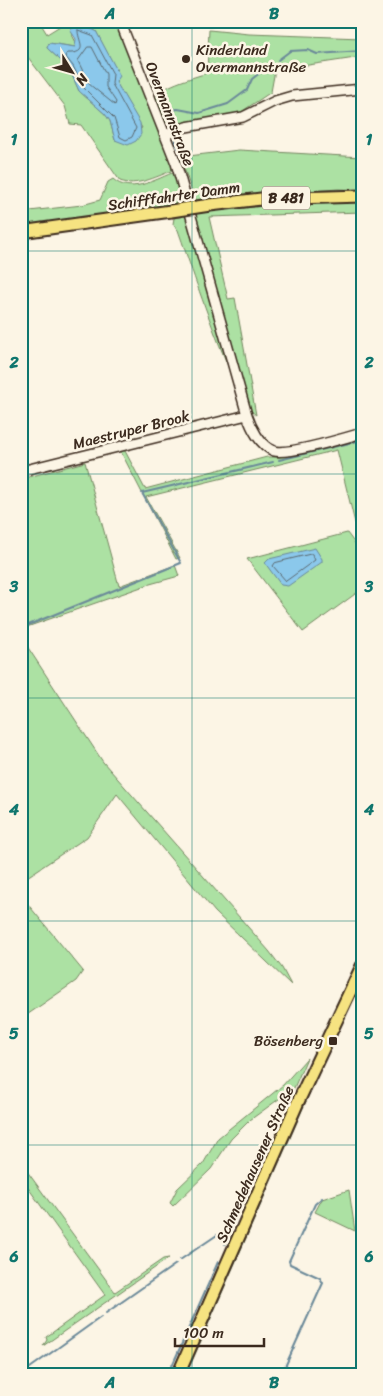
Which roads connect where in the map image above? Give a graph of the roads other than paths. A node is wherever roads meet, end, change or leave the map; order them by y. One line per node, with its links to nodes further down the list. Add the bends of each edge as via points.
1 (120, 21): 3 (street, Overmannstraße)
2 (362, 89): 3 (street, via 292,96 243,117)
3 (165, 135): 6 (street, Overmannstraße, via 192,217)
4 (362, 196): 5 (main road, Schifffahrter Damm / B 481, bridge, via 210,205)
5 (21, 232)
6 (247, 415): 7 (street, via 254,431 268,448 275,451 284,452); 8 (street, Maestruper Brook)
7 (362, 434)
8 (21, 472)
9 (362, 966): 10 (main road, Schmedehausener Straße, via 297,1104)
10 (178, 1375)

